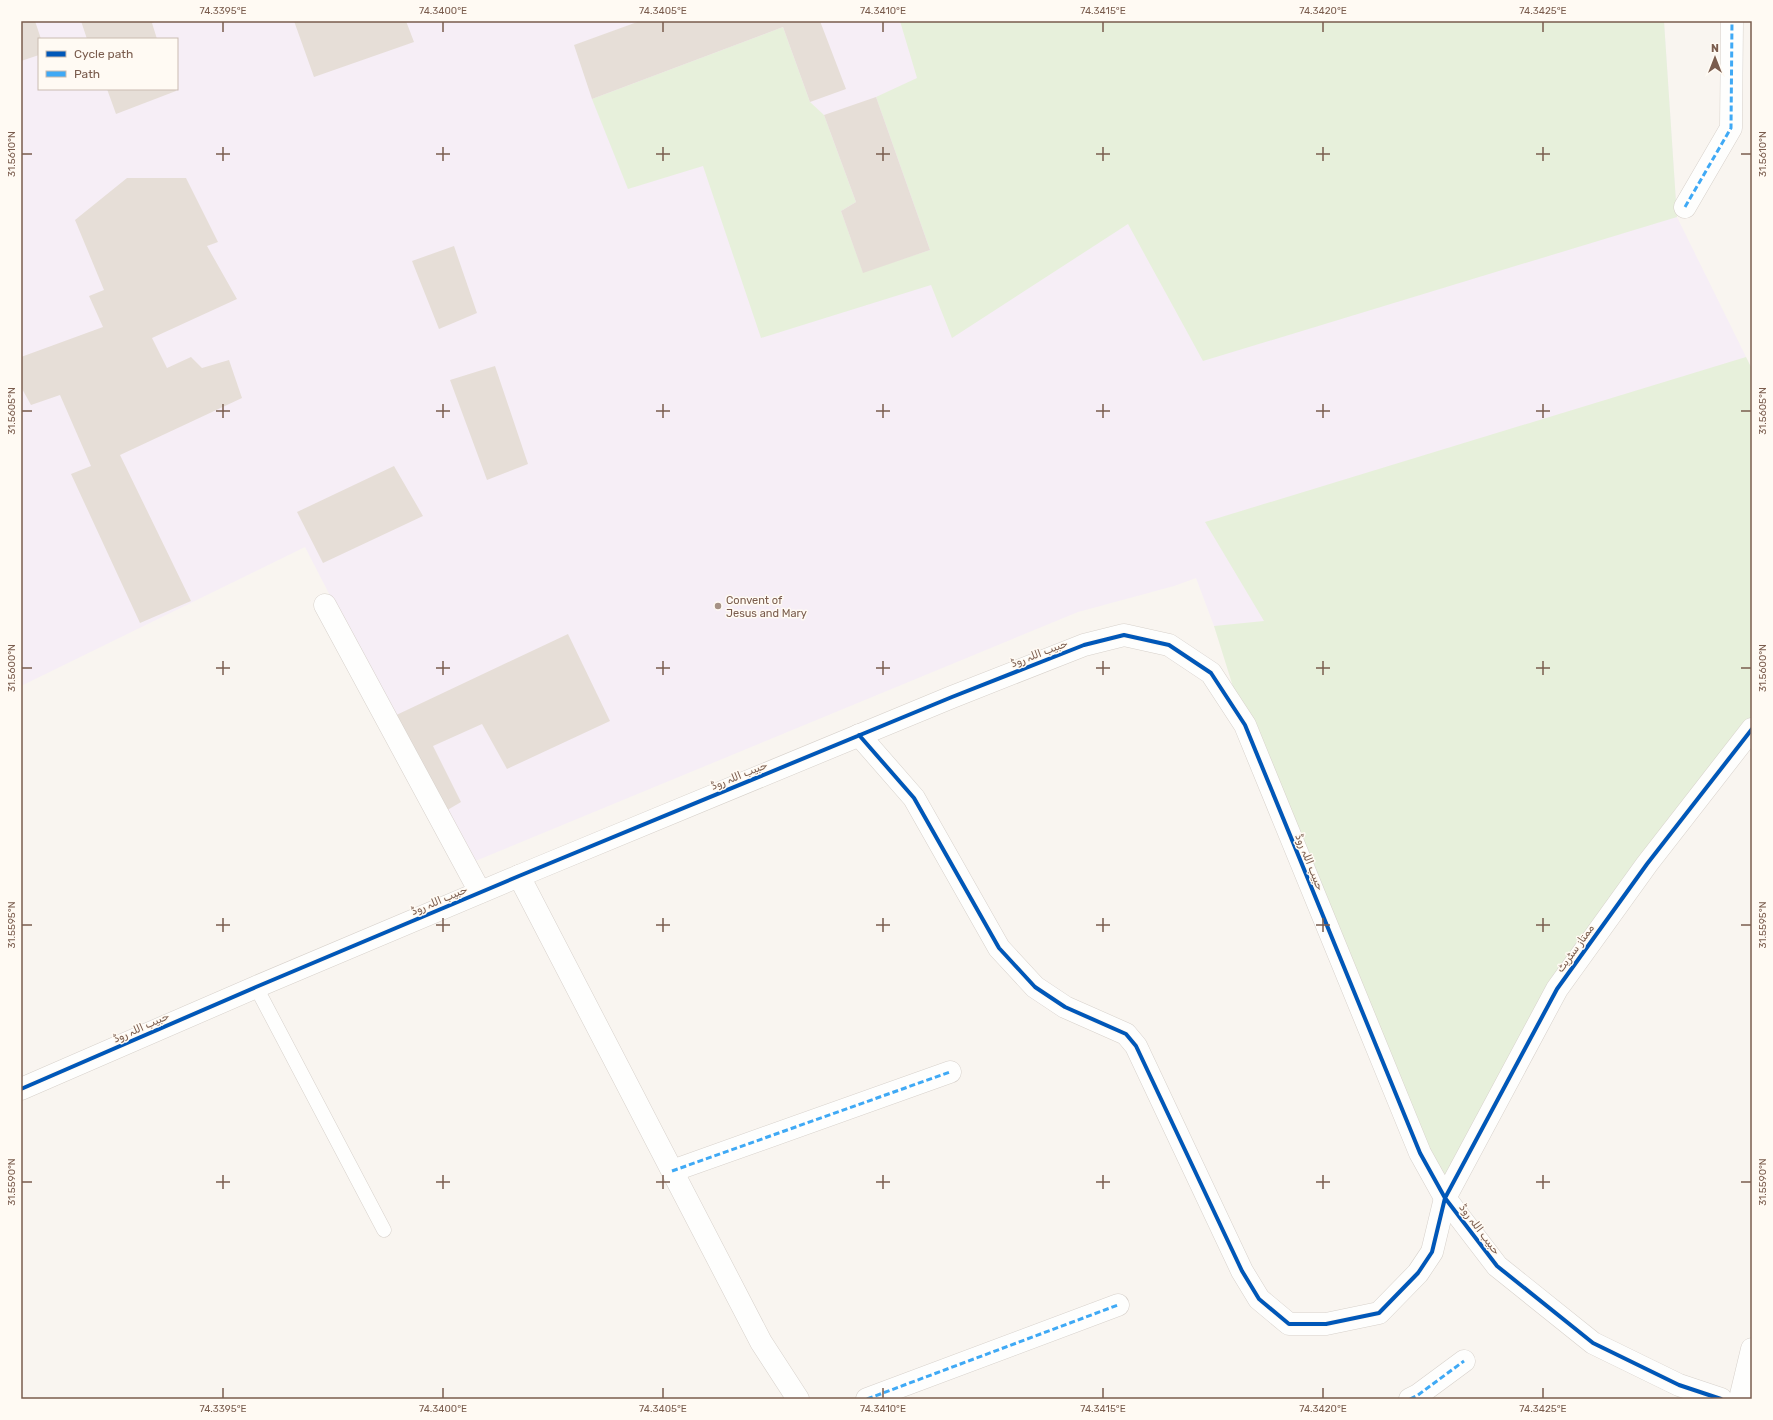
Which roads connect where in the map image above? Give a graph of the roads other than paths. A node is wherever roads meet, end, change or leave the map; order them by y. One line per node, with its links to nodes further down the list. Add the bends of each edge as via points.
1 (1732, 21): 2 (street, via 1731,128)
2 (1685, 207)
3 (326, 605): 7 (street)
4 (1752, 729): 12 (street, ممتاز سٹریٹ, via 1647,864 1556,989)
5 (859, 735): 6 (street, حبیب اللہ روڈ); 12 (street, حبیب اللہ روڈ, via 1084,645 1124,635 1169,645 1211,673 1245,725 1420,1153); 12 (street, ممتاز سٹریٹ, via 914,798 999,948 1035,987 1065,1007 1126,1034 1136,1046 1242,1271 1259,1299 1289,1324 1326,1324 1379,1313 1418,1273 1432,1252)
6 (519, 876): 7 (street, حبیب اللہ روڈ); 11 (street)
7 (480, 892): 8 (street, حبیب اللہ روڈ)
8 (256, 987): 10 (street, حبیب اللہ روڈ); 13 (lane)
9 (950, 1072): 11 (street)
10 (21, 1089)
11 (672, 1171): 17 (street, via 761,1342)
12 (1445, 1198): 20 (street, حبیب اللہ روڈ, via 1497,1266 1594,1343 1679,1385)
13 (384, 1230)
14 (1118, 1305): 18 (street)
15 (1752, 1349): 21 (street)
16 (1464, 1361): 19 (street)
17 (798, 1399)
18 (867, 1399)
19 (1410, 1399)
20 (1721, 1399)
21 (1740, 1399)

